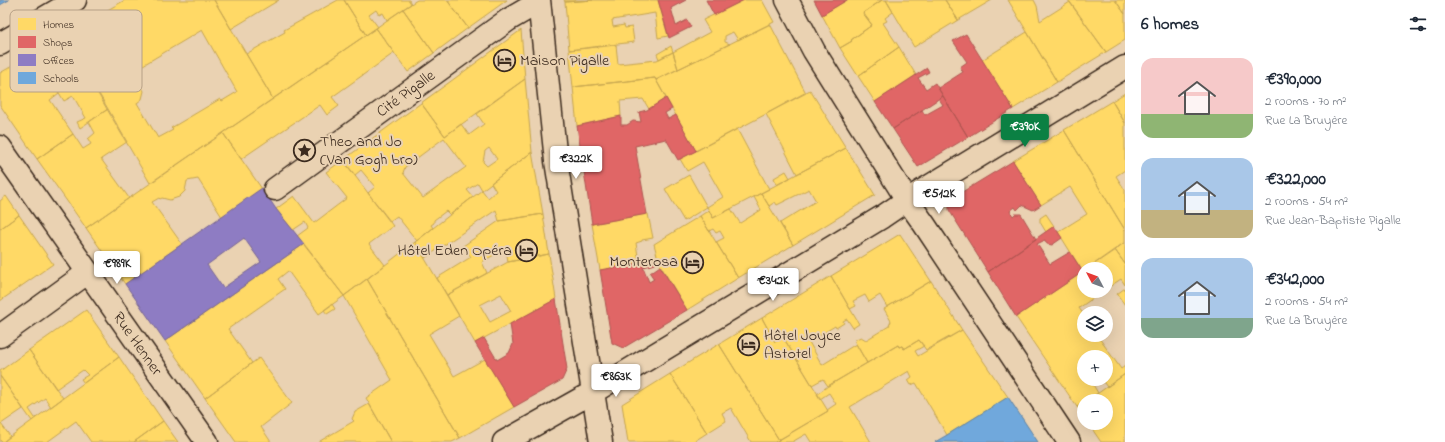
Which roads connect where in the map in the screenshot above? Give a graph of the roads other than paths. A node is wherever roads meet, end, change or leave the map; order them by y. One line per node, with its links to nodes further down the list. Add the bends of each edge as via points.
1 (75, 0): 4 (street)
2 (787, 0): 10 (street, via 814,51)
3 (539, 1): 9 (street, Cité Pigalle, via 508,20); 13 (street, via 556,161)
4 (58, 10)
5 (10, 38): 6 (street)
6 (0, 44)
7 (1125, 67): 10 (street)
8 (0, 147): 11 (street, Rue Henner)
9 (275, 190)
10 (907, 200): 13 (street); 17 (street)
11 (87, 273): 12 (street); 14 (street, Rue Henner)
12 (0, 336)
13 (593, 392): 15 (street); 16 (street)
14 (207, 442)
15 (504, 442)
16 (601, 442)
17 (1069, 442)

